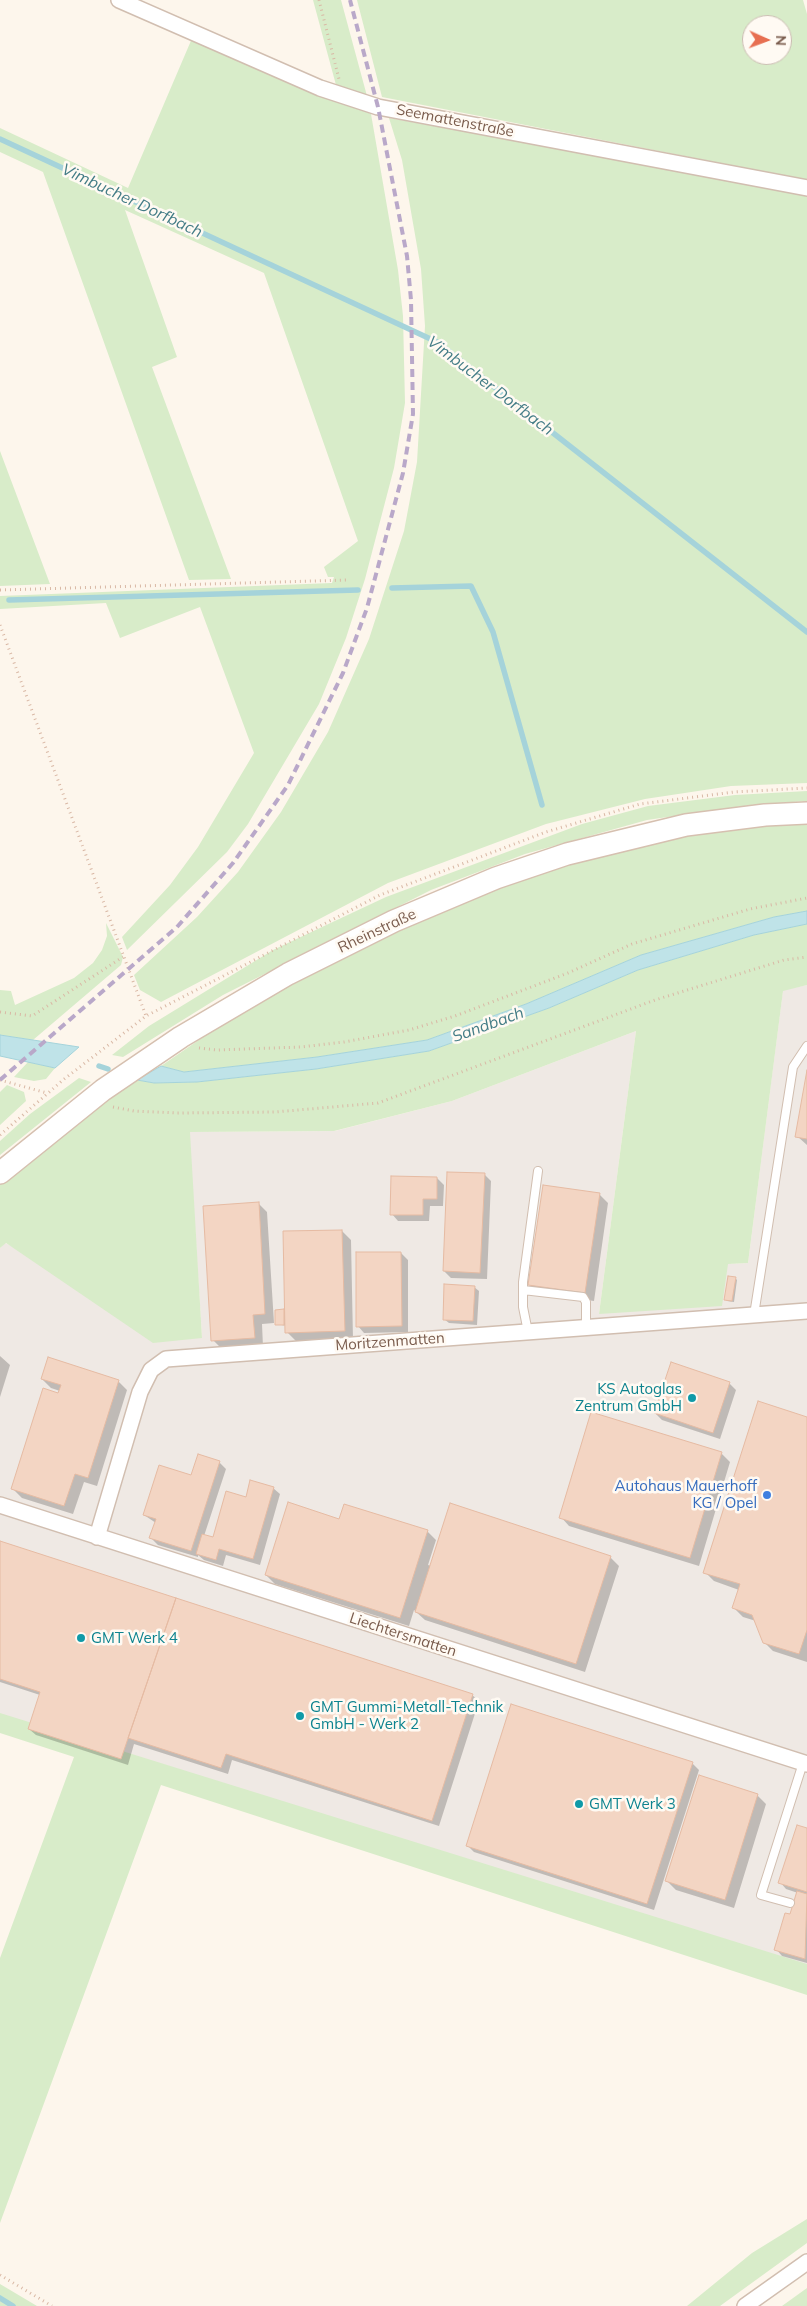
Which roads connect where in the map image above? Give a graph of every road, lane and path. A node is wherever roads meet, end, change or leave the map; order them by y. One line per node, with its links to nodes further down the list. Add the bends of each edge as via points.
1 (119, 0): 3 (street, Seemattenstraße)
2 (319, 0): 3 (path)
3 (344, 96): 4 (street, Seemattenstraße, via 378,107)
4 (807, 188)
5 (348, 580): 6 (path)
6 (0, 590)
7 (0, 625): 10 (path)
8 (807, 813): 14 (street, Rheinstraße, via 686,825 567,854 496,878 394,921 288,974)
9 (807, 898): 14 (path, via 750,910 632,944 568,973 409,1030 310,1046 217,1050 194,1048)
10 (123, 957): 12 (path, via 32,1016); 13 (path)
11 (807, 957): 19 (path, via 784,960 656,1000 378,1102 275,1112 177,1113 134,1111)
12 (0, 1012)
13 (146, 1016)
14 (181, 1037): 19 (street, Rheinstraße)
15 (807, 1046): 25 (lane, via 793,1067)
16 (99, 1050): 18 (path)
17 (0, 1080): 18 (path)
18 (48, 1093): 20 (path)
19 (96, 1096): 22 (street, Rheinstraße)
20 (0, 1135)
21 (538, 1171): 23 (lane)
22 (0, 1173)
23 (523, 1290): 26 (lane, via 582,1297 586,1302); 27 (lane)
24 (807, 1311): 25 (street, Moritzenmatten)
25 (754, 1315): 26 (street, Moritzenmatten)
26 (586, 1328): 27 (street, Moritzenmatten)
27 (528, 1332): 29 (street, Moritzenmatten, via 166,1359 151,1370 140,1392)
28 (0, 1505): 29 (street, Liechtersmatten)
29 (97, 1537): 30 (street, Liechtersmatten)
30 (805, 1764): 31 (lane, via 760,1895)
31 (790, 1903)
32 (807, 2262): 35 (street)
33 (0, 2275): 34 (path)
34 (52, 2306)
35 (746, 2306)

